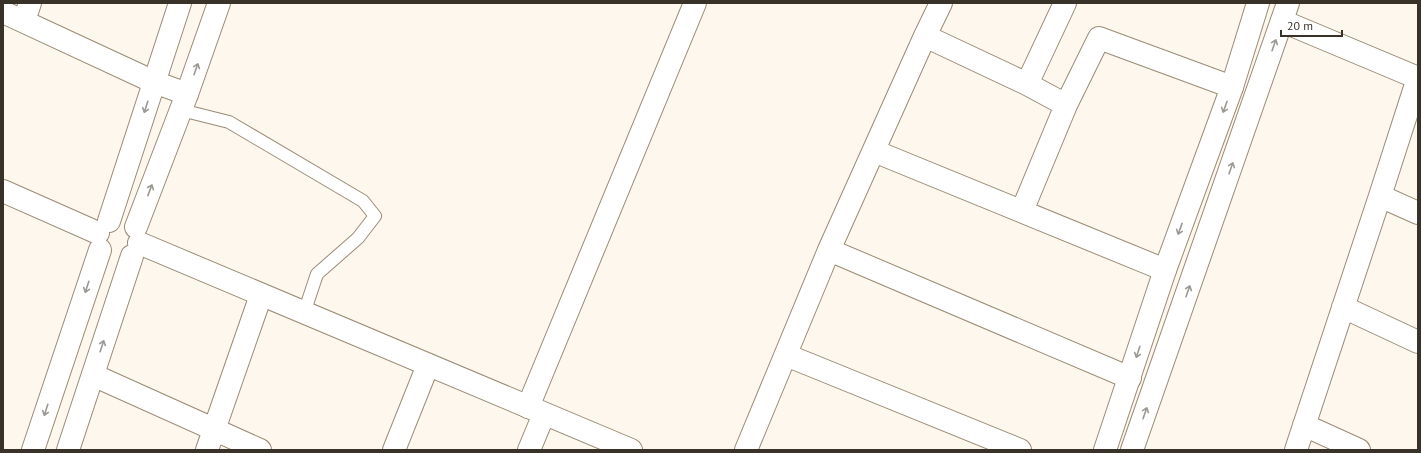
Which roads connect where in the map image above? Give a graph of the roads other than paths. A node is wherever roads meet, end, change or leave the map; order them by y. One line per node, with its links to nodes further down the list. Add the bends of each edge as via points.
1 (180, 3): 12 (street)
2 (219, 3): 15 (street, one-way to 2)
3 (695, 3): 34 (street)
4 (941, 3): 10 (street)
5 (1065, 3): 13 (street)
6 (1258, 3): 14 (street)
7 (3, 12): 8 (street)
8 (27, 12): 12 (street)
9 (1285, 12): 11 (street); 47 (street, one-way to 9)
10 (925, 36): 13 (street); 17 (street)
11 (1418, 78): 19 (street)
12 (154, 82): 15 (street); 22 (street, one-way to 22)
13 (1027, 84): 16 (street)
14 (1232, 87): 16 (street, via 1099,38); 25 (street, one-way to 25)
15 (184, 102): 23 (street, one-way to 15); 28 (lane, via 229,122 363,201 375,216 358,238 317,274)
16 (1066, 105): 20 (street)
17 (874, 151): 20 (street); 24 (street)
18 (3, 191): 22 (street)
19 (1380, 196): 21 (street); 27 (street)
20 (1022, 211): 25 (street)
21 (1418, 213)
22 (102, 235): 23 (street, via 118,218 128,220); 23 (street, via 108,259 121,261); 37 (street, one-way to 37)
23 (136, 242): 26 (street); 32 (street, one-way to 23)
24 (829, 250): 30 (street); 33 (street)
25 (1165, 270): 33 (street, one-way to 33)
26 (261, 295): 28 (street); 36 (street)
27 (1343, 307): 29 (street); 35 (street)
28 (304, 313): 31 (street)
29 (1418, 342)
30 (786, 355): 44 (street); 45 (street)
31 (428, 365): 34 (street); 41 (street)
32 (93, 374): 36 (street); 38 (street)
33 (1130, 378): 46 (street)
34 (536, 410): 42 (street); 43 (street)
35 (1304, 425): 48 (street); 49 (street)
36 (214, 429): 39 (street); 40 (street)
37 (33, 450)
38 (68, 450)
39 (207, 450)
40 (260, 450)
41 (394, 450)
42 (529, 450)
43 (631, 450)
44 (746, 450)
45 (1020, 450)
46 (1105, 450)
47 (1132, 450)
48 (1296, 450)
49 (1359, 450)

